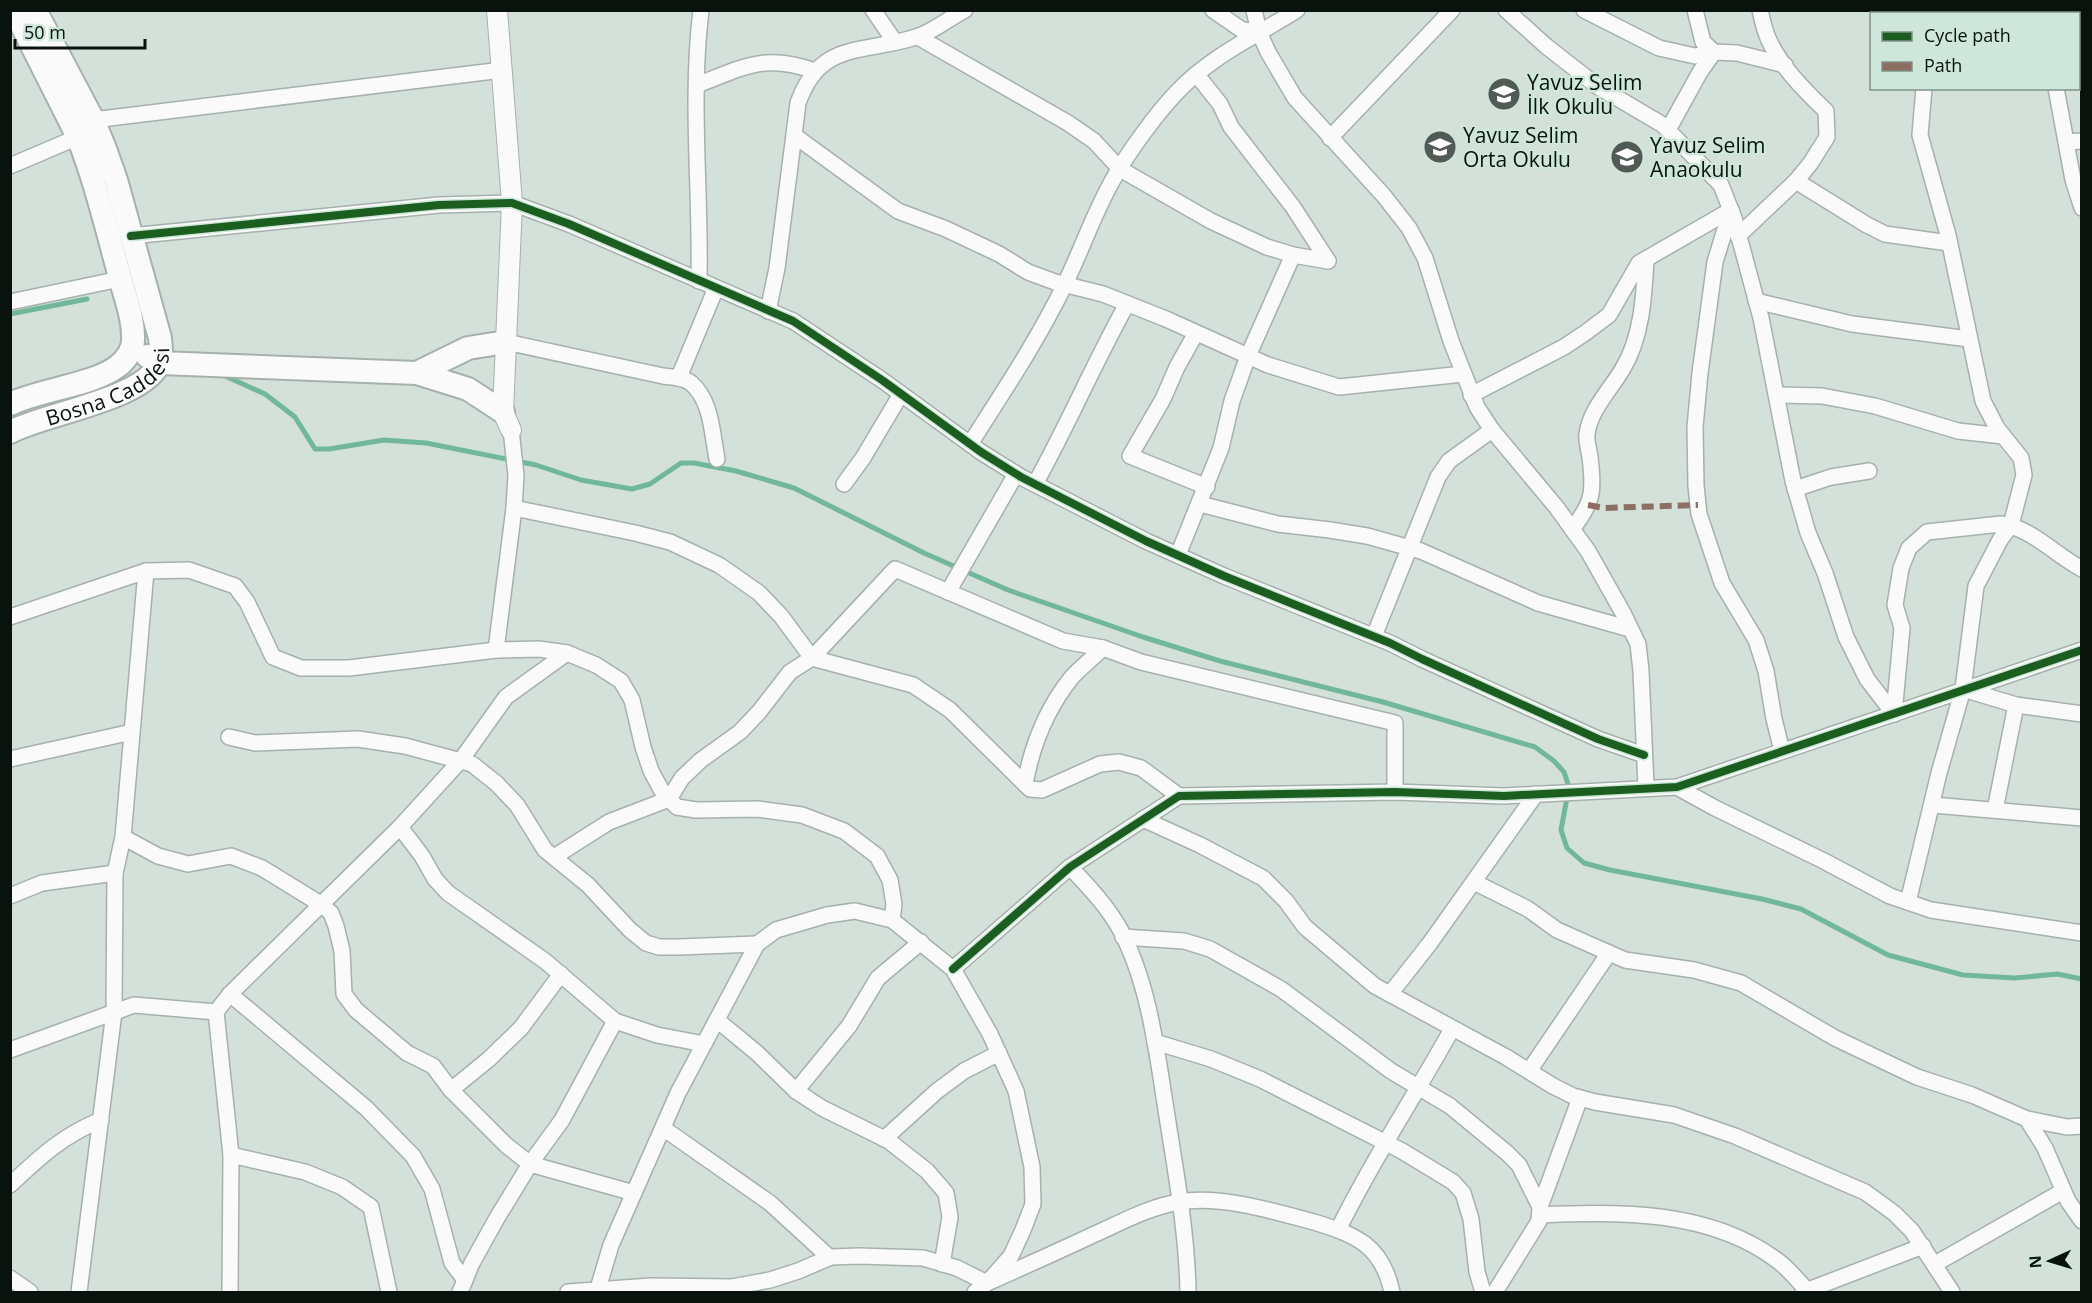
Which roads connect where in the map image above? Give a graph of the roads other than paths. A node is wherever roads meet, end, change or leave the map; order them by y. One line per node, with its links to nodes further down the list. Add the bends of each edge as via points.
1 (497, 10): 19 (street)
2 (701, 10): 22 (street)
3 (873, 10): 16 (street)
4 (965, 10): 15 (street)
5 (1213, 10): 14 (street, via 1242,30)
6 (1254, 10): 14 (street)
7 (1297, 10): 14 (street)
8 (1452, 10): 29 (street)
9 (1506, 10): 26 (street, via 1597,86)
10 (1584, 10): 17 (street, via 1659,48 1695,56)
11 (1695, 10): 17 (street, via 1703,42)
12 (1760, 10): 18 (street, via 1768,38)
13 (20, 17): 25 (main road, Bosna Caddesi); 28 (main road, Bosna Caddesi)
14 (1259, 32): 21 (street); 29 (street, via 1295,98)
15 (918, 37): 16 (street); 32 (street, via 1068,123 1094,141)
16 (895, 42): 20 (street, via 837,54)
17 (1714, 52): 18 (street, via 1737,53); 26 (street)
18 (1785, 65): 33 (street, via 1826,111 1827,137)
19 (502, 70): 25 (street); 34 (street)
20 (815, 71): 22 (street, via 772,61 753,63); 27 (street, via 798,104)
21 (1197, 75): 32 (street, via 1177,92); 40 (street, via 1328,261)
22 (697, 85): 43 (street)
23 (1924, 90): 39 (street, via 1920,135)
24 (2057, 90): 30 (street)
25 (93, 120): 37 (main road, Bosna Caddesi, via 116,180)
26 (1668, 130): 36 (street, via 1721,185)
27 (795, 136): 44 (street, via 898,211 946,229 1028,272); 49 (street)
28 (78, 137): 31 (street); 42 (main road, Bosna Caddesi)
29 (1330, 138): 57 (street, via 1409,228 1425,258)
30 (2074, 142): 35 (street, via 2073,180)
31 (10, 166)
32 (1120, 169): 40 (street, via 1211,221); 44 (street)
33 (1796, 182): 38 (street); 39 (street, via 1886,234)
34 (512, 203): 37 (street, via 439,206); 43 (street); 52 (street)
35 (2082, 208)
36 (1731, 210): 38 (street); 41 (street); 98 (street, via 1715,262 1700,373 1695,428 1696,486 1699,514 1722,583 1756,640)
37 (131, 236): 55 (main road, Bosna Caddesi, via 160,338)
38 (1738, 236): 47 (street)
39 (1949, 243): 51 (street)
40 (1293, 255): 54 (street)
41 (1646, 259): 60 (street, via 1639,263 1609,315 1564,347); 78 (street, via 1644,301 1633,342 1623,369 1599,402 1587,435 1593,495)
42 (120, 279): 46 (street); 53 (main road, Bosna Caddesi, via 132,327)
43 (699, 281): 45 (street)
44 (1065, 285): 48 (street); 67 (street)
45 (716, 288): 49 (street); 58 (street)
46 (10, 302)
47 (1756, 302): 51 (street, via 1852,324); 61 (street)
48 (1126, 304): 50 (street); 72 (street)
49 (768, 311): 59 (street, via 793,321)
50 (1196, 333): 54 (street); 73 (street, via 1131,456)
51 (1969, 339): 66 (street, via 1983,401)
52 (506, 342): 56 (main road, via 468,348); 58 (street); 63 (street)
53 (132, 349): 55 (main road); 62 (main road, Bosna Caddesi, via 107,373)
54 (1248, 356): 57 (street, via 1339,387); 73 (street)
55 (160, 363): 56 (main road); 65 (main road, Bosna Caddesi, via 146,381 134,388)
56 (417, 373): 63 (main road, via 468,389)
57 (1463, 374): 60 (street)
58 (680, 377): 68 (street, via 691,383 707,405)
59 (901, 394): 67 (street); 71 (street)
60 (1472, 395): 64 (street)
61 (1778, 395): 66 (street, via 1833,398 1958,431); 74 (street)
62 (10, 404)
63 (507, 421): 76 (street, via 516,475)
64 (1492, 430): 78 (street); 79 (street, via 1449,460 1438,477)
65 (10, 432)
66 (2003, 436): 77 (street, via 2021,458 2024,475)
67 (970, 444): 70 (street)
68 (717, 459)
69 (1869, 471): 74 (street, via 1831,477)
70 (1016, 474): 72 (street); 83 (street)
71 (844, 484)
72 (1035, 484): 80 (street)
73 (1207, 487): 75 (street)
74 (1796, 489): 94 (street, via 1846,637 1867,679)
75 (1200, 504): 79 (street, via 1278,524 1358,535); 80 (street)
76 (514, 508): 88 (street); 91 (street, via 670,542 719,565 759,593)
77 (2011, 525): 81 (street); 92 (street, via 1976,586); 94 (street, via 1927,532 1909,548 1895,605 1902,628)
78 (1572, 529): 85 (street)
79 (1411, 548): 85 (street, via 1538,603); 86 (street)
80 (1178, 555): 86 (street)
81 (2082, 569)
82 (146, 571): 84 (street); 88 (street, via 189,570 235,585 273,657 302,668 349,668); 96 (street)
83 (952, 586): 87 (street, via 1063,641); 91 (street, via 896,569)
84 (10, 617)
85 (1630, 629): 99 (street, via 1638,644 1641,671)
86 (1374, 636): 99 (street, via 1598,739)
87 (1103, 648): 102 (street, via 1073,676 1054,703 1030,755); 105 (street, via 1141,662 1395,723)
88 (496, 650): 90 (street)
89 (2082, 650): 92 (street)
90 (567, 653): 101 (street, via 506,697); 108 (street, via 621,681 632,700 651,771)
91 (812, 658): 102 (street, via 913,685 950,710); 108 (street, via 790,672 740,732 682,778)
92 (1963, 689): 93 (street); 94 (street); 109 (street)
93 (2016, 705): 95 (street); 110 (street)
94 (1894, 714): 98 (street)
95 (2082, 714)
96 (132, 732): 100 (street); 114 (street)
97 (229, 737): 101 (street, via 255,743 358,739)
98 (1782, 751): 104 (street)
99 (1644, 755): 103 (street)
100 (10, 759)
101 (461, 760): 113 (street); 115 (street, via 496,783)
102 (1025, 784): 107 (street, via 1030,789 1042,790 1100,764 1119,762 1141,768)
103 (1646, 787): 104 (street); 106 (street)
104 (1677, 787): 120 (street)
105 (1395, 792): 106 (street); 107 (street)
106 (1536, 794): 118 (street)
107 (1179, 796): 112 (street)
108 (669, 799): 115 (street, via 609,822); 122 (street, via 677,807 696,810 757,809 802,815 844,831 877,856 890,880)
109 (1933, 805): 110 (street); 120 (street)
110 (1995, 810): 111 (street)
111 (2082, 818)
112 (1143, 819): 116 (street); 131 (street, via 1263,878 1305,927 1375,986)
113 (400, 827): 121 (street); 129 (street, via 448,893)
114 (123, 837): 117 (street); 121 (street, via 158,856 188,864 231,856 262,868)
115 (554, 857): 126 (street, via 646,943 659,947)
116 (1070, 867): 124 (street, via 1100,899); 128 (street)
117 (115, 873): 119 (street, via 42,883); 132 (street)
118 (1474, 882): 127 (street, via 1528,909 1557,930); 131 (street)
119 (10, 896)
120 (1908, 902): 123 (street, via 1953,914)
121 (322, 904): 130 (street); 143 (street, via 336,926 342,951 344,994 356,1010 407,1053 433,1066)
122 (892, 920): 125 (street); 126 (street, via 855,911 827,915 776,930)
123 (2082, 933)
124 (1123, 937): 137 (street, via 1145,997); 142 (street, via 1184,941 1210,949 1281,989)
125 (921, 942): 128 (street); 144 (street, via 878,978 849,1026)
126 (757, 944): 135 (street)
127 (1609, 953): 141 (street); 146 (street, via 1625,960 1694,970 1741,983 1835,1038 1917,1077)
128 (953, 969): 140 (street)
129 (561, 974): 134 (street); 143 (street, via 521,1028)
130 (230, 994): 133 (street); 166 (street, via 366,1108 413,1156 432,1189)
131 (1390, 994): 136 (street)
132 (114, 1012): 133 (street, via 134,1005); 139 (street); 147 (street)
133 (216, 1012): 152 (street)
134 (615, 1020): 138 (street, via 657,1035); 153 (street, via 562,1120)
135 (717, 1020): 138 (street); 144 (street)
136 (1452, 1029): 141 (street); 142 (street)
137 (1155, 1042): 151 (street, via 1260,1079); 157 (street)
138 (704, 1044): 149 (street)
139 (10, 1050)
140 (999, 1053): 150 (street, via 937,1090); 168 (street, via 1016,1091 1032,1167 1033,1204 1011,1256)
141 (1529, 1071): 145 (street)
142 (1420, 1088): 151 (street); 158 (street, via 1450,1106 1507,1153 1519,1166)
143 (451, 1090): 153 (street)
144 (796, 1091): 150 (street)
145 (1580, 1098): 158 (street); 161 (street, via 1674,1115 1736,1136 1865,1192 1894,1213)
146 (2027, 1119): 148 (street); 155 (street, via 2045,1148)
147 (101, 1120): 154 (street, via 76,1130); 172 (street)
148 (2082, 1126)
149 (663, 1128): 156 (street); 162 (street, via 770,1203)
150 (884, 1139): 163 (street, via 927,1171 946,1193 950,1217)
151 (1386, 1143): 160 (street, via 1361,1182); 178 (street, via 1453,1182 1463,1193)
152 (231, 1155): 173 (street); 174 (street, via 305,1172 342,1186 371,1207)
153 (530, 1164): 156 (street); 166 (street)
154 (10, 1185)
155 (2063, 1191): 159 (street); 164 (street)
156 (634, 1193): 169 (street, via 611,1245)
157 (1180, 1202): 160 (street, via 1211,1201 1257,1208); 168 (street, via 1142,1213); 176 (street)
158 (1540, 1211): 170 (street, via 1653,1216 1712,1227 1777,1261); 179 (street, via 1539,1221)
159 (2082, 1221)
160 (1338, 1230): 177 (street, via 1376,1252 1388,1274)
161 (1923, 1246): 164 (street); 170 (street)
162 (830, 1257): 163 (street, via 923,1258); 167 (street)
163 (942, 1263): 168 (street, via 957,1268)
164 (1935, 1264): 180 (street)
165 (10, 1278): 171 (street)
166 (462, 1286)
167 (748, 1288): 169 (street, via 651,1286)
168 (986, 1290)
169 (598, 1291): 175 (street)
170 (1805, 1292)
171 (30, 1293)
172 (79, 1293)
173 (230, 1293)
174 (388, 1293)
175 (568, 1293)
176 (1188, 1293)
177 (1392, 1293)
178 (1483, 1293)
179 (1495, 1293)
180 (1952, 1293)

